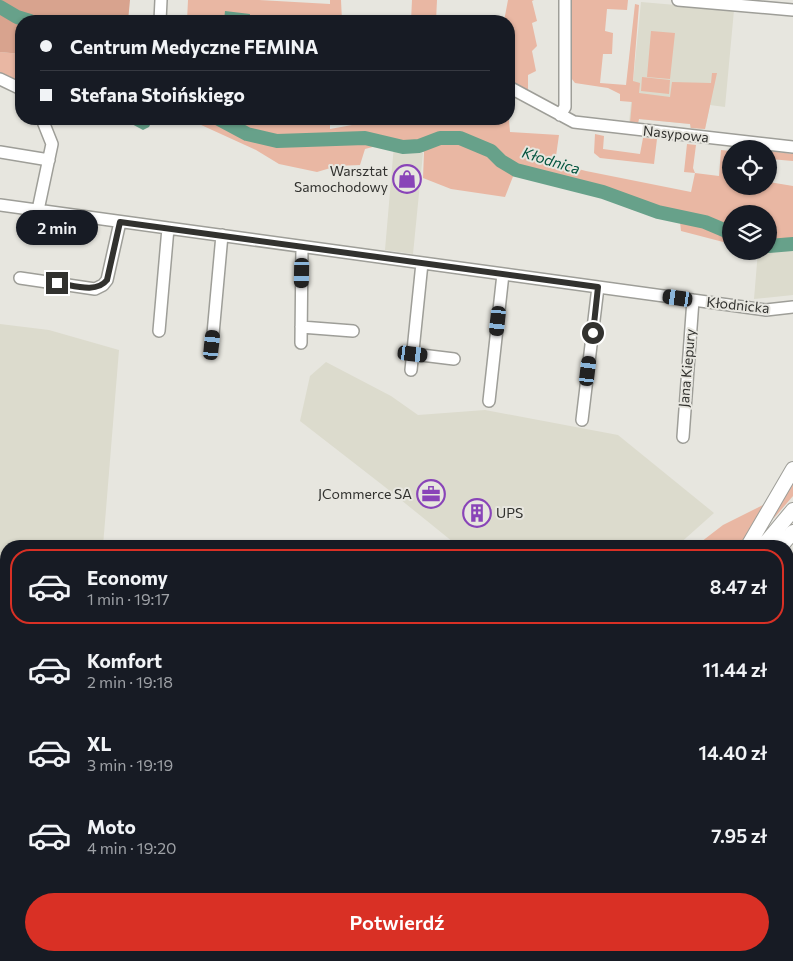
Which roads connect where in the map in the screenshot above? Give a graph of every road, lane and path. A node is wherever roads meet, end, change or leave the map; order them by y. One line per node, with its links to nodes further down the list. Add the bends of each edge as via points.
1 (161, 0): 5 (street)
2 (565, 0): 9 (street, via 564,107)
3 (678, 0): 4 (street)
4 (793, 10)
5 (160, 15)
6 (0, 79): 7 (street)
7 (15, 86)
8 (515, 90): 9 (street, Nasypowa)
9 (560, 115): 11 (street, Nasypowa, via 574,122 592,125)
10 (44, 125): 13 (street, via 52,144)
11 (793, 147)
12 (0, 152): 13 (street)
13 (49, 160): 15 (street)
14 (0, 205): 15 (street, Kłodnicka)
15 (38, 210): 16 (street, Kłodnicka)
16 (120, 222): 17 (street, Kłodnicka); 22 (street, via 103,286 95,289)
17 (168, 228): 18 (street, Kłodnicka); 29 (street)
18 (222, 235): 19 (street, Kłodnicka); 32 (street)
19 (302, 247): 20 (street, Kłodnicka); 28 (street)
20 (422, 263): 21 (street, Kłodnicka); 33 (street)
21 (503, 274): 23 (street, Kłodnicka); 36 (street)
22 (20, 278)
23 (598, 287): 24 (street, Kłodnicka); 37 (street)
24 (693, 300): 26 (street, Kłodnicka); 38 (street, Jana Kiepury)
25 (793, 307): 26 (street, Kłodnicka)
26 (766, 310): 27 (street)
27 (793, 315)
28 (301, 328): 30 (street); 31 (street)
29 (159, 331)
30 (353, 331)
31 (301, 343)
32 (212, 345)
33 (413, 354): 34 (street); 35 (street)
34 (454, 359)
35 (411, 370)
36 (489, 401)
37 (582, 420)
38 (684, 437)
39 (793, 469): 41 (main road)
40 (793, 510): 42 (main road)
41 (752, 540)
42 (767, 540)

